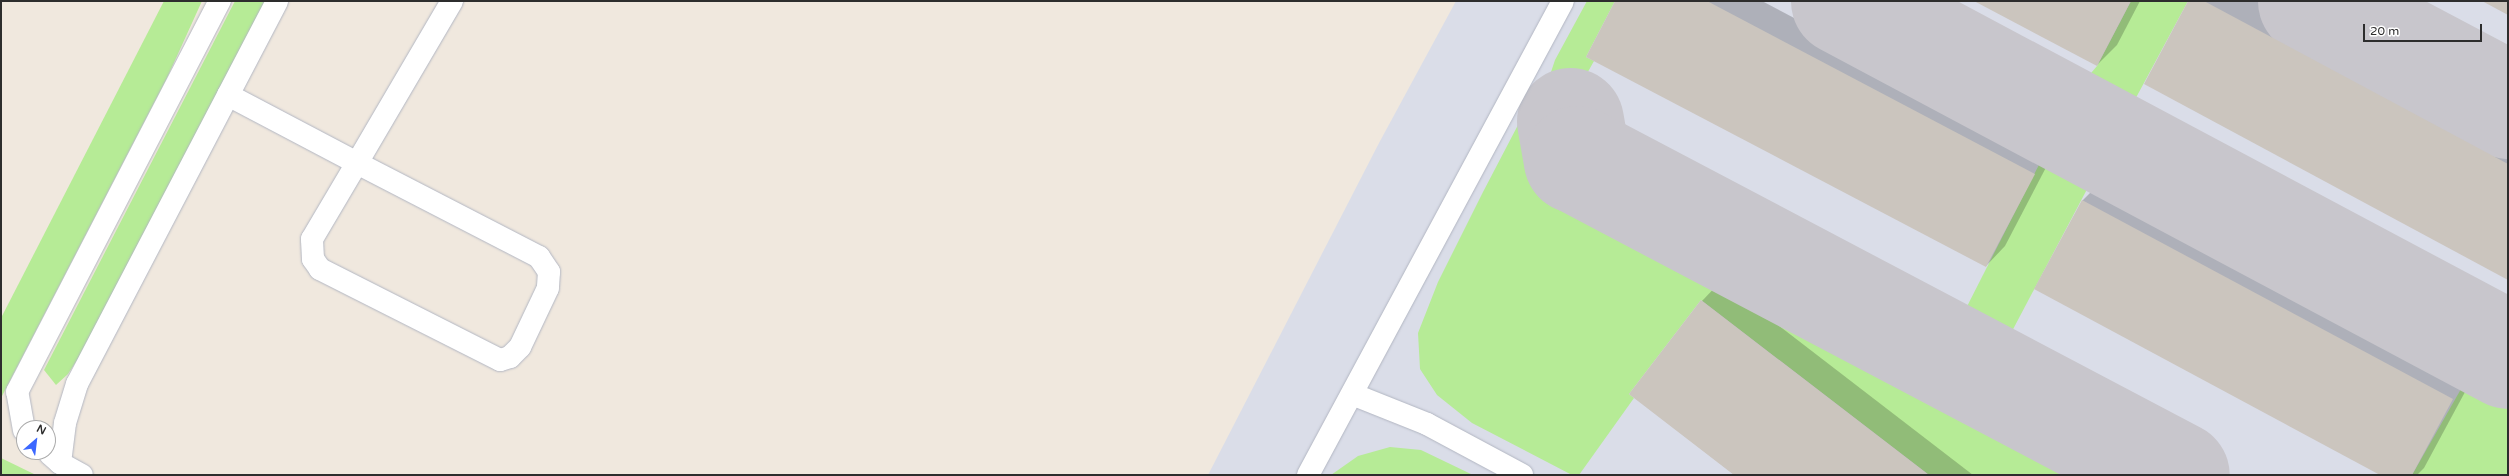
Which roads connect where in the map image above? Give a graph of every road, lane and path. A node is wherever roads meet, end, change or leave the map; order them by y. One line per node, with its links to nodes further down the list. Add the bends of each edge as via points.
1 (220, 1): 8 (lane, via 17,392)
2 (277, 1): 5 (lane)
3 (452, 1): 6 (lane)
4 (1563, 1): 7 (lane)
5 (228, 95): 6 (lane); 9 (lane, via 77,384)
6 (357, 163): 6 (lane, via 539,257 549,272 548,288 520,347 510,357 500,360 320,269 313,259 312,239)
7 (1352, 394): 12 (lane); 13 (lane, via 1426,424)
8 (22, 420)
9 (56, 452)
10 (56, 459): 11 (lane)
11 (82, 475)
12 (1308, 475)
13 (1522, 475)

